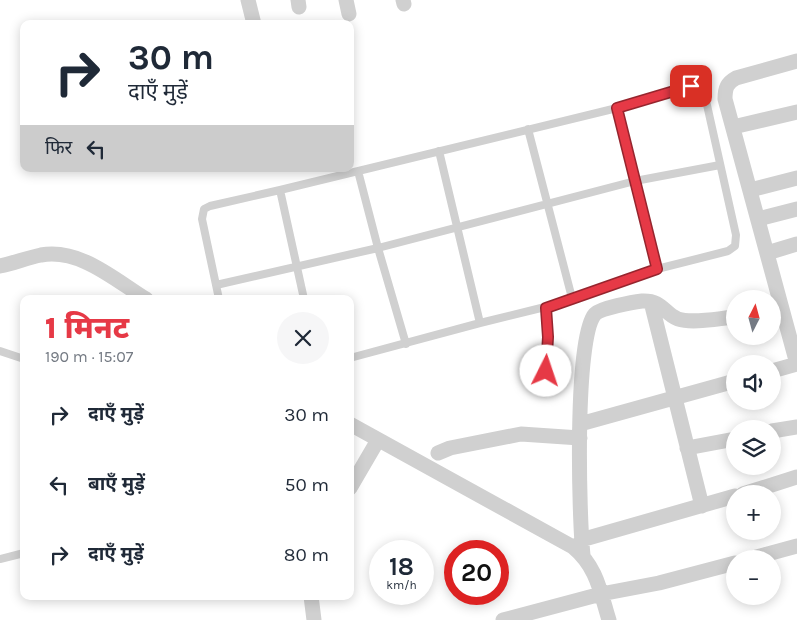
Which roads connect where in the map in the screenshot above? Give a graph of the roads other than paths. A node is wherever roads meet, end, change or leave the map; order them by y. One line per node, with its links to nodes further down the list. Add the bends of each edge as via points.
1 (248, 0): 2 (street)
2 (253, 20)
3 (797, 61): 6 (street, via 730,82 725,89 725,99)
4 (617, 108): 7 (lane); 9 (lane, via 691,86 700,87 705,96); 14 (lane)
5 (797, 112): 6 (street)
6 (733, 127): 16 (street)
7 (528, 129): 8 (lane); 17 (lane)
8 (438, 151): 10 (lane); 20 (lane)
9 (720, 165): 14 (lane); 26 (lane, via 736,235 735,246 728,251)
10 (358, 171): 11 (lane); 22 (lane)
11 (354, 172)
12 (354, 172): 15 (lane)
13 (797, 178): 16 (street)
14 (635, 181): 17 (lane); 26 (lane)
15 (280, 190): 25 (lane); 27 (lane, via 204,209 202,219)
16 (750, 190): 19 (street)
17 (547, 204): 20 (lane); 31 (lane)
18 (797, 209): 19 (street)
19 (758, 219): 23 (street)
20 (457, 227): 22 (lane); 36 (lane)
21 (797, 244): 23 (street)
22 (378, 248): 25 (lane); 37 (lane)
23 (767, 252): 34 (street)
24 (0, 266): 28 (street, via 43,255 74,258 83,260)
25 (297, 266): 27 (lane); 30 (lane)
26 (657, 269): 31 (lane)
27 (216, 285): 29 (lane)
28 (140, 295)
29 (217, 295)
30 (303, 295)
31 (572, 298): 33 (lane)
32 (651, 302): 35 (street, via 677,319); 45 (street); 49 (street, via 600,310 594,315 581,384)
33 (546, 308): 36 (lane); 43 (lane)
34 (784, 310): 41 (street)
35 (726, 318)
36 (480, 323): 37 (lane)
37 (406, 344): 39 (lane)
38 (0, 351): 40 (lane)
39 (354, 357)
40 (20, 358)
41 (797, 364): 42 (street)
42 (781, 368)
43 (546, 371)
44 (726, 384): 45 (street)
45 (675, 398): 49 (street); 52 (street)
46 (354, 426): 50 (street)
47 (797, 427): 48 (street)
48 (781, 430)
49 (580, 431): 53 (street, via 521,434); 60 (street)
50 (378, 440): 55 (street); 60 (street, via 573,547)
51 (726, 441): 52 (street)
52 (687, 448): 58 (street)
53 (438, 453)
54 (797, 477): 56 (street)
55 (354, 481)
56 (772, 485)
57 (726, 499): 58 (street)
58 (702, 506): 60 (street)
59 (797, 546): 61 (street)
60 (582, 548): 65 (street, via 595,572)
61 (781, 550)
62 (20, 554): 63 (lane)
63 (0, 560)
64 (726, 565): 65 (street)
65 (601, 594): 68 (street); 69 (street)
66 (312, 600): 67 (street)
67 (314, 620)
68 (503, 620)
69 (608, 620)

